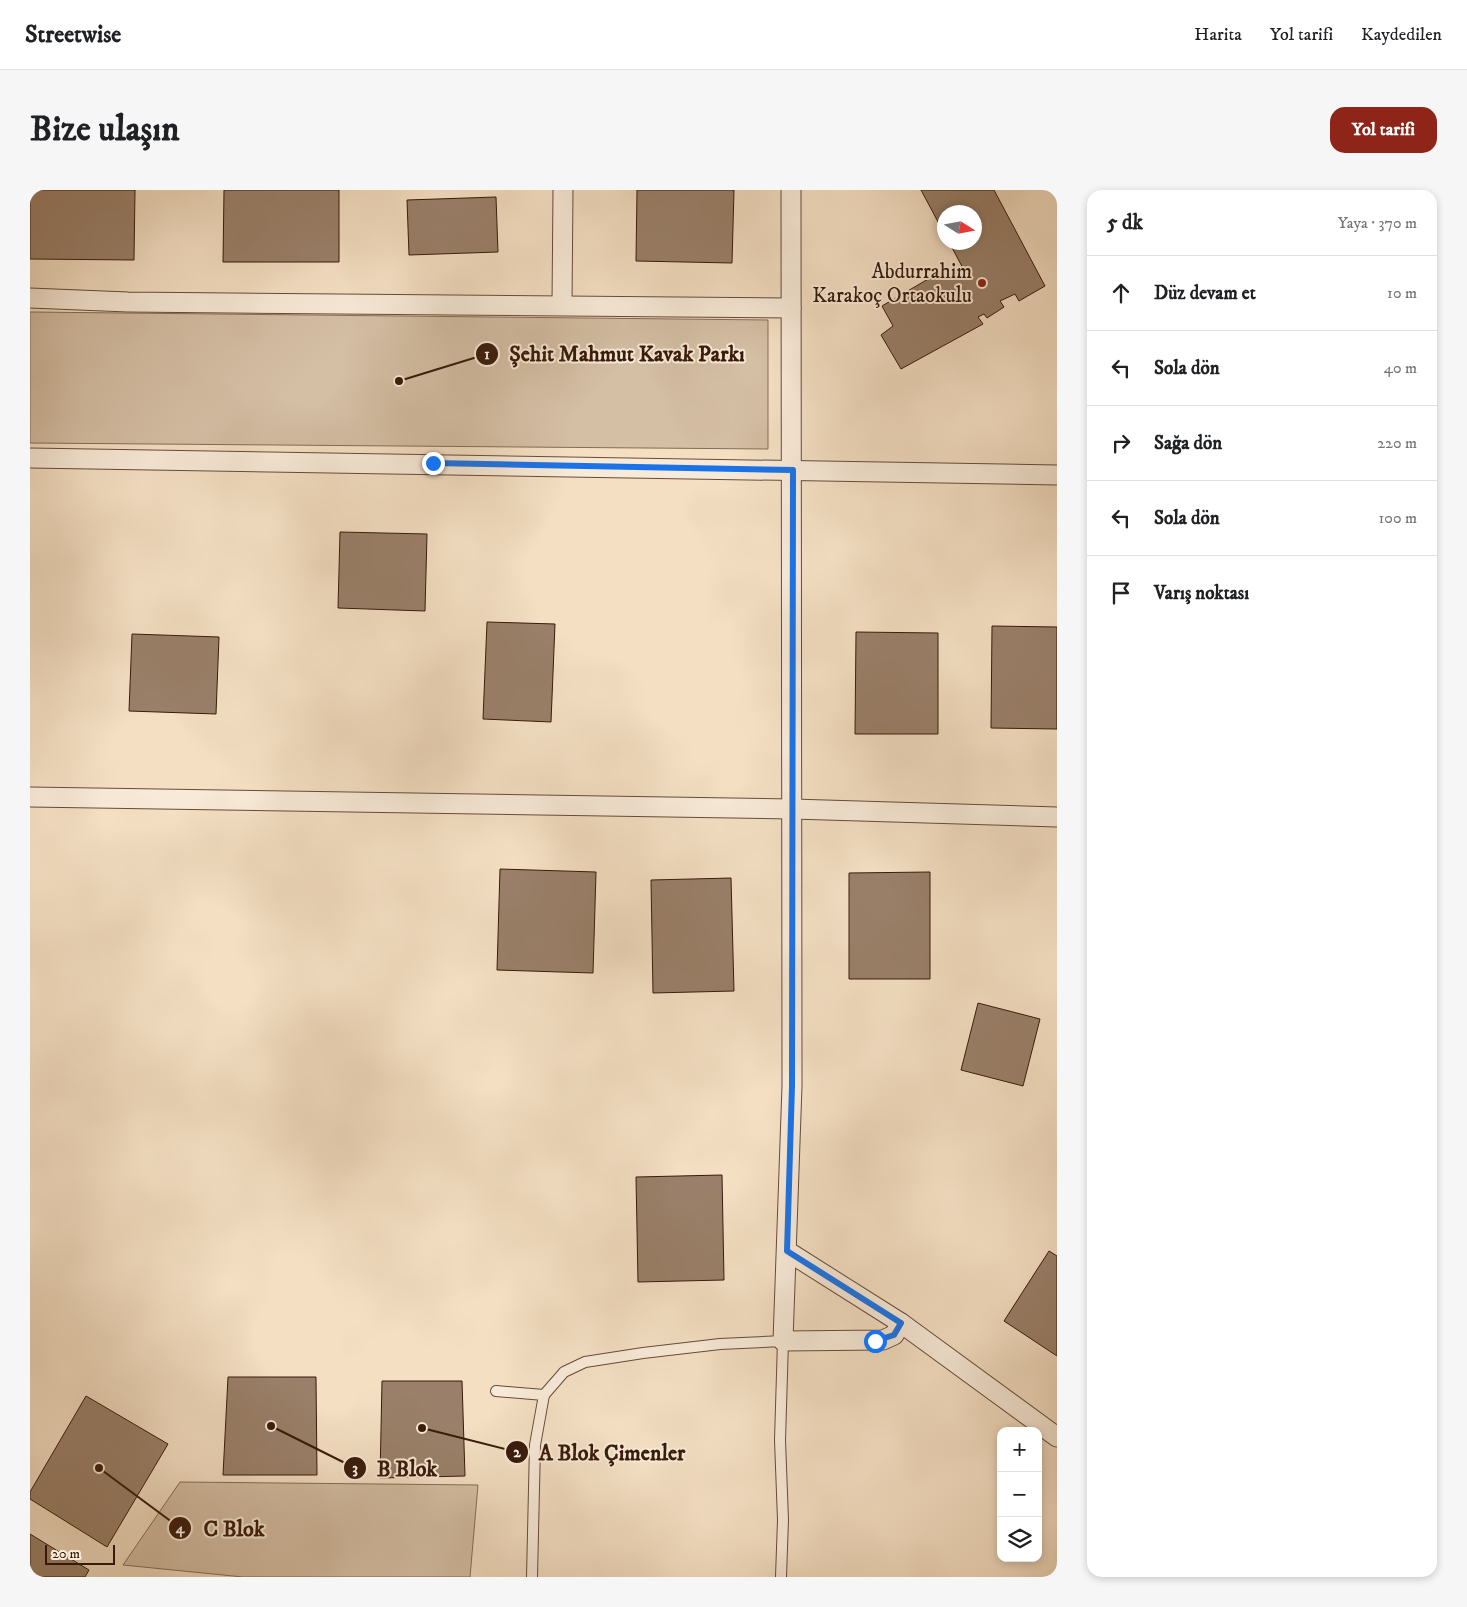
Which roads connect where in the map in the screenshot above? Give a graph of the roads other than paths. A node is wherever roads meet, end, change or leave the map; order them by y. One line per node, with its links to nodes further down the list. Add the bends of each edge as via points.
1 (563, 190): 4 (street)
2 (791, 190): 5 (street)
3 (30, 298): 4 (street, via 128,302)
4 (562, 305): 5 (street)
5 (791, 308): 7 (street)
6 (30, 458): 7 (street)
7 (793, 470): 8 (street); 10 (street)
8 (1057, 475)
9 (30, 797): 10 (street)
10 (792, 809): 11 (street); 12 (street, via 792,1086)
11 (1057, 817)
12 (787, 1251): 13 (street); 14 (street)
13 (901, 1323): 14 (street, via 894,1335 883,1340); 17 (street)
14 (783, 1341): 16 (lane, via 710,1345 585,1362 564,1372); 19 (lane)
15 (496, 1390): 16 (lane)
16 (544, 1395): 18 (lane, via 535,1445)
17 (1057, 1437)
18 (532, 1577)
19 (781, 1577)

